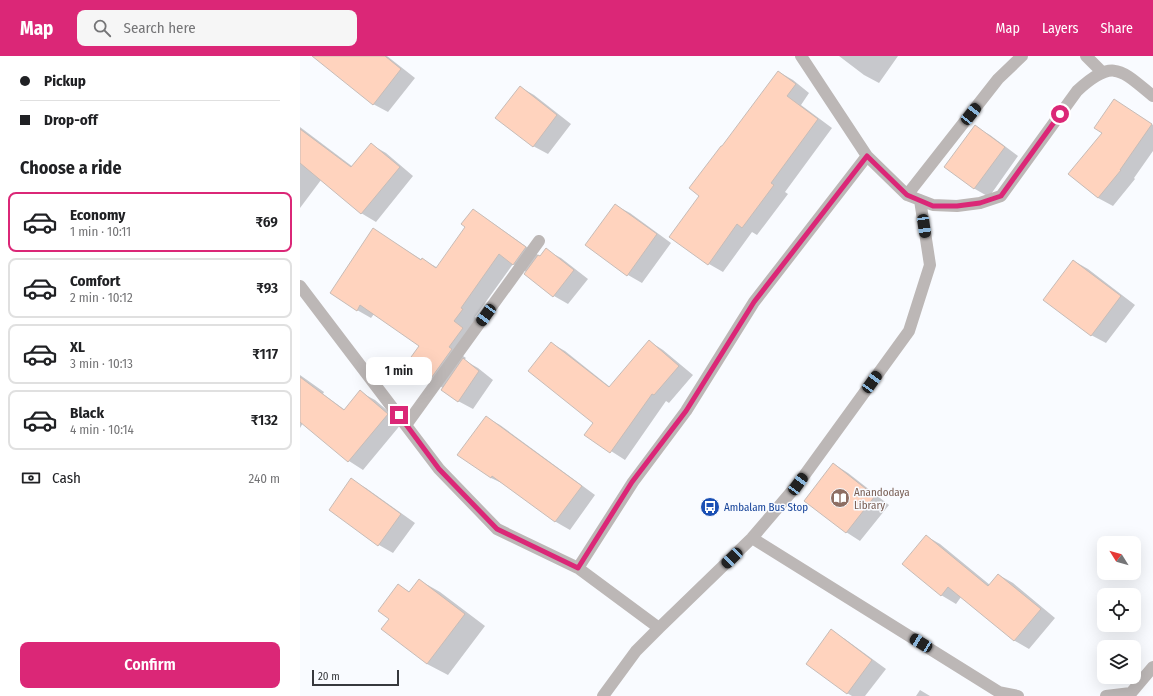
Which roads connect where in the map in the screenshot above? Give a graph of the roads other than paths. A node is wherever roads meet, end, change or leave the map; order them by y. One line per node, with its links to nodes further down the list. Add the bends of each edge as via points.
1 (801, 56): 6 (street)
2 (1022, 56): 7 (street, via 998,80)
3 (1086, 56): 4 (street)
4 (1102, 72): 5 (street, via 1117,70 1128,75); 8 (street, via 1077,91 1001,196 980,203 957,206 933,206)
5 (1153, 96)
6 (867, 156): 7 (street); 13 (street, via 754,302 686,411 632,482)
7 (907, 195): 8 (street)
8 (920, 200): 12 (street, via 930,265 909,331 798,484)
9 (539, 241): 11 (street)
10 (300, 286): 11 (street)
11 (406, 425): 13 (street, via 439,469 497,529)
12 (752, 538): 14 (street); 17 (street, via 999,692)
13 (578, 568): 14 (street)
14 (659, 628): 16 (street, via 636,651)
15 (1153, 667): 18 (street, via 1131,693)
16 (603, 696)
17 (1018, 696)
18 (1106, 696)

